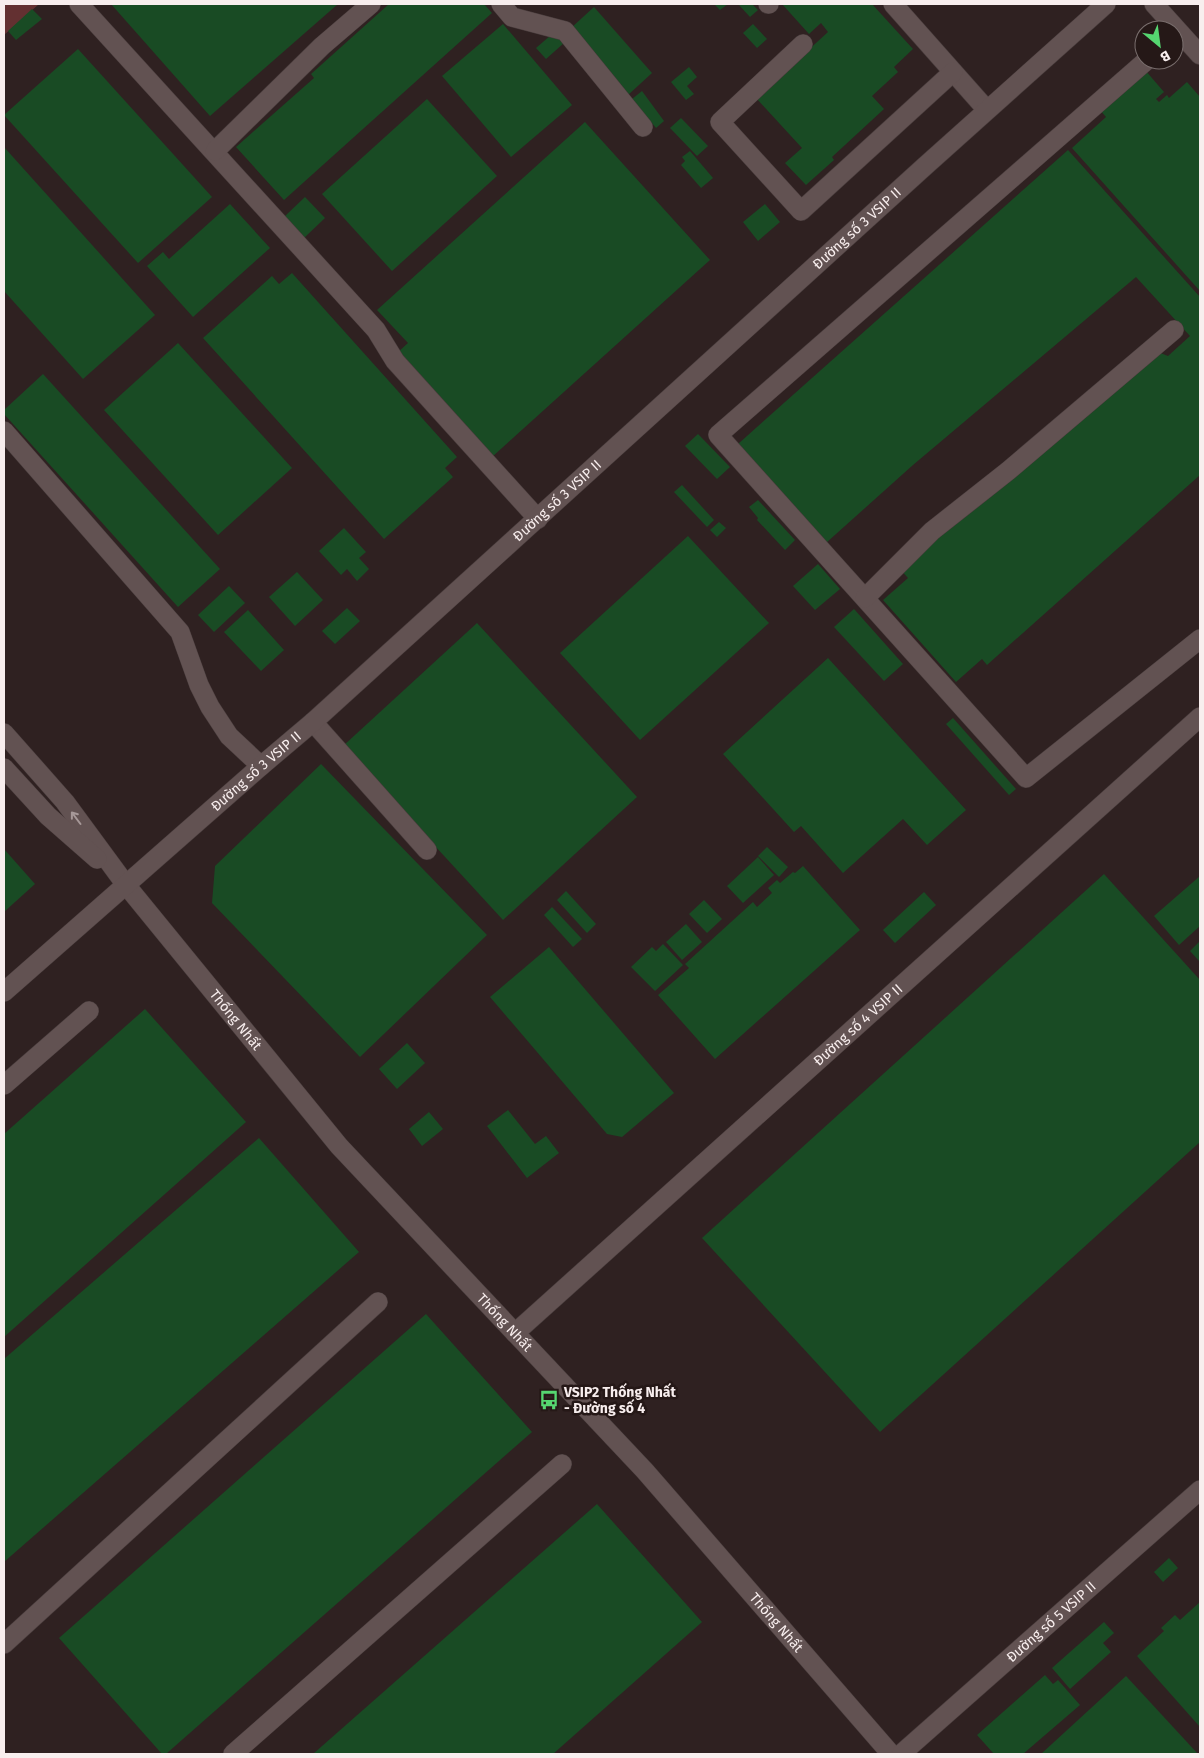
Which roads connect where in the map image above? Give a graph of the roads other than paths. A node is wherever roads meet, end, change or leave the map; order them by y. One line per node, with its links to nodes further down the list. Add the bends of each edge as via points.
1 (79, 4): 15 (street)
2 (371, 4): 15 (street, via 322,46)
3 (500, 4): 14 (street, via 512,17 565,31)
4 (893, 4): 12 (street)
5 (1106, 4): 13 (street, Đường số 3 VSIP II)
6 (1154, 4): 7 (street)
7 (1166, 20)
8 (1184, 40): 10 (street)
9 (804, 44): 12 (street, via 720,122 801,211)
10 (1200, 55)
11 (1136, 70): 19 (street, via 718,435)
12 (953, 72): 13 (street)
13 (987, 110): 18 (street, Đường số 3 VSIP II)
14 (643, 127)
15 (215, 151): 18 (street, via 376,330 395,362)
16 (1174, 330): 19 (street, via 932,531)
17 (4, 431): 24 (street, via 180,632 210,707 229,736)
18 (538, 519): 22 (street, Đường số 3 VSIP II)
19 (865, 598): 20 (street, via 1026,778)
20 (1200, 639)
21 (1200, 717): 32 (street, Đường số 4 VSIP II)
22 (313, 722): 24 (street, Đường số 3 VSIP II); 26 (street)
23 (4, 733): 27 (street, Thống Nhất, one-way to 23, via 65,802)
24 (261, 766): 27 (street, Đường số 3 VSIP II)
25 (4, 768): 27 (street, Thống Nhất, via 48,816)
26 (427, 850)
27 (126, 885): 28 (street, Đường số 3 VSIP II); 32 (street, Thống Nhất, via 339,1146)
28 (4, 992)
29 (89, 1011): 30 (street)
30 (4, 1084)
31 (378, 1302): 35 (street)
32 (515, 1333): 37 (street, Thống Nhất, via 645,1471)
33 (562, 1464): 36 (street)
34 (1200, 1490): 38 (street, Đường số 5 VSIP II)
35 (4, 1644)
36 (233, 1754)
37 (891, 1754)
38 (901, 1754)

